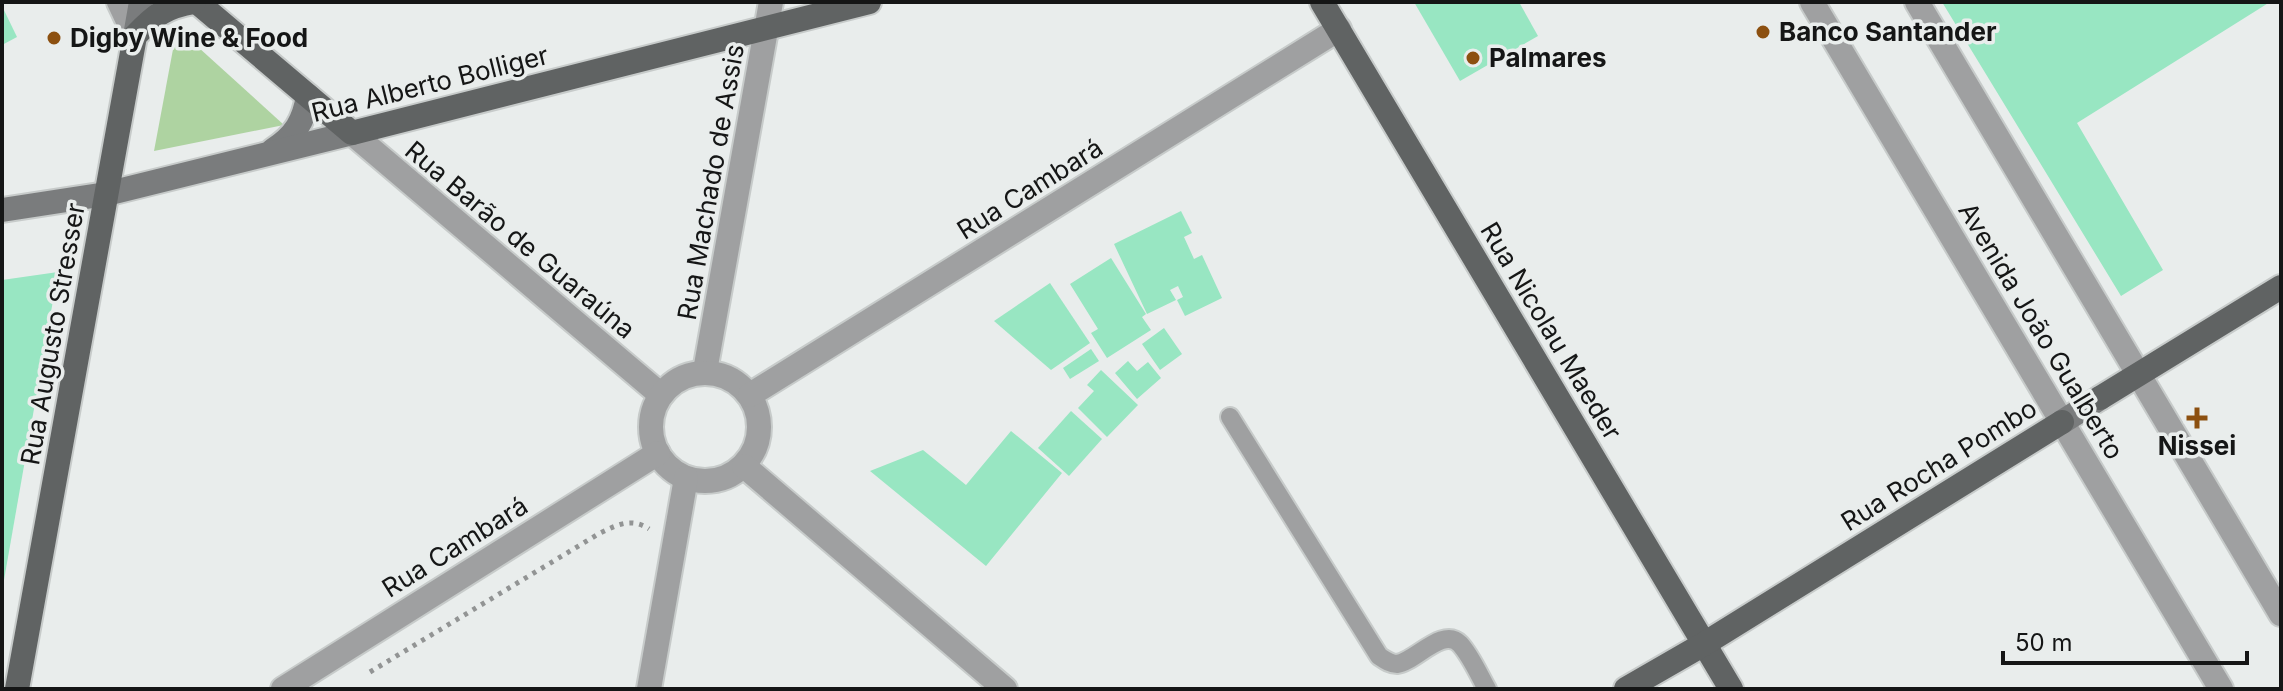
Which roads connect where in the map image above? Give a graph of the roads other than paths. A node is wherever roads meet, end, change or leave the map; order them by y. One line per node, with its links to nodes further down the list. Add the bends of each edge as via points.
1 (119, 2): 11 (street)
2 (141, 2): 11 (main road, Rua Augusto Stresser)
3 (196, 2): 11 (main road, via 162,10); 12 (main road, Rua Barão de Guaraúna)
4 (771, 2): 9 (street, Rua Machado de Assis)
5 (869, 2): 9 (main road, Rua Alberto Bolliger)
6 (1322, 2): 10 (main road, Rua Nicolau Maeder)
7 (1812, 2): 23 (street, Avenida João Gualberto)
8 (1917, 2): 19 (street)
9 (767, 28): 13 (main road, Rua Alberto Bolliger); 18 (street, Rua Machado de Assis)
10 (1339, 29): 21 (street, Rua Cambará); 28 (main road, Rua Nicolau Maeder)
11 (135, 36): 15 (main road, Rua Augusto Stresser)
12 (308, 96): 13 (main road, Rua Barão de Guaraúna); 14 (main road, via 298,128)
13 (352, 133): 14 (main road, Rua Alberto Bolliger); 20 (street, Rua Barão de Guaraúna)
14 (264, 155): 15 (main road, Rua Alberto Bolliger)
15 (106, 194): 16 (main road, Rua Alberto Bolliger); 29 (main road, Rua Augusto Stresser)
16 (2, 210)
17 (2281, 287): 19 (main road, Rua Rocha Pombo)
18 (705, 371): 20 (street, via 682,377); 21 (street, via 725,375)
19 (2139, 374): 23 (main road, Rua Rocha Pombo); 27 (street)
20 (661, 395): 24 (street, via 651,425)
21 (750, 395): 25 (street, via 760,424 753,454)
22 (1230, 417): 33 (lane, via 1379,656 1399,664 1452,639 1461,644)
23 (2062, 422): 28 (main road, Rua Rocha Pombo); 36 (street, Avenida João Gualberto)
24 (658, 453): 26 (street); 30 (street, Rua Cambará)
25 (744, 466): 26 (street, via 718,480); 32 (street)
26 (686, 478): 31 (street)
27 (2281, 614)
28 (1704, 644): 34 (main road, Rua Rocha Pombo); 35 (main road, Rua Nicolau Maeder)
29 (17, 689)
30 (283, 689)
31 (649, 689)
32 (1005, 689)
33 (1487, 689)
34 (1626, 689)
35 (1731, 689)
36 (2221, 689)

